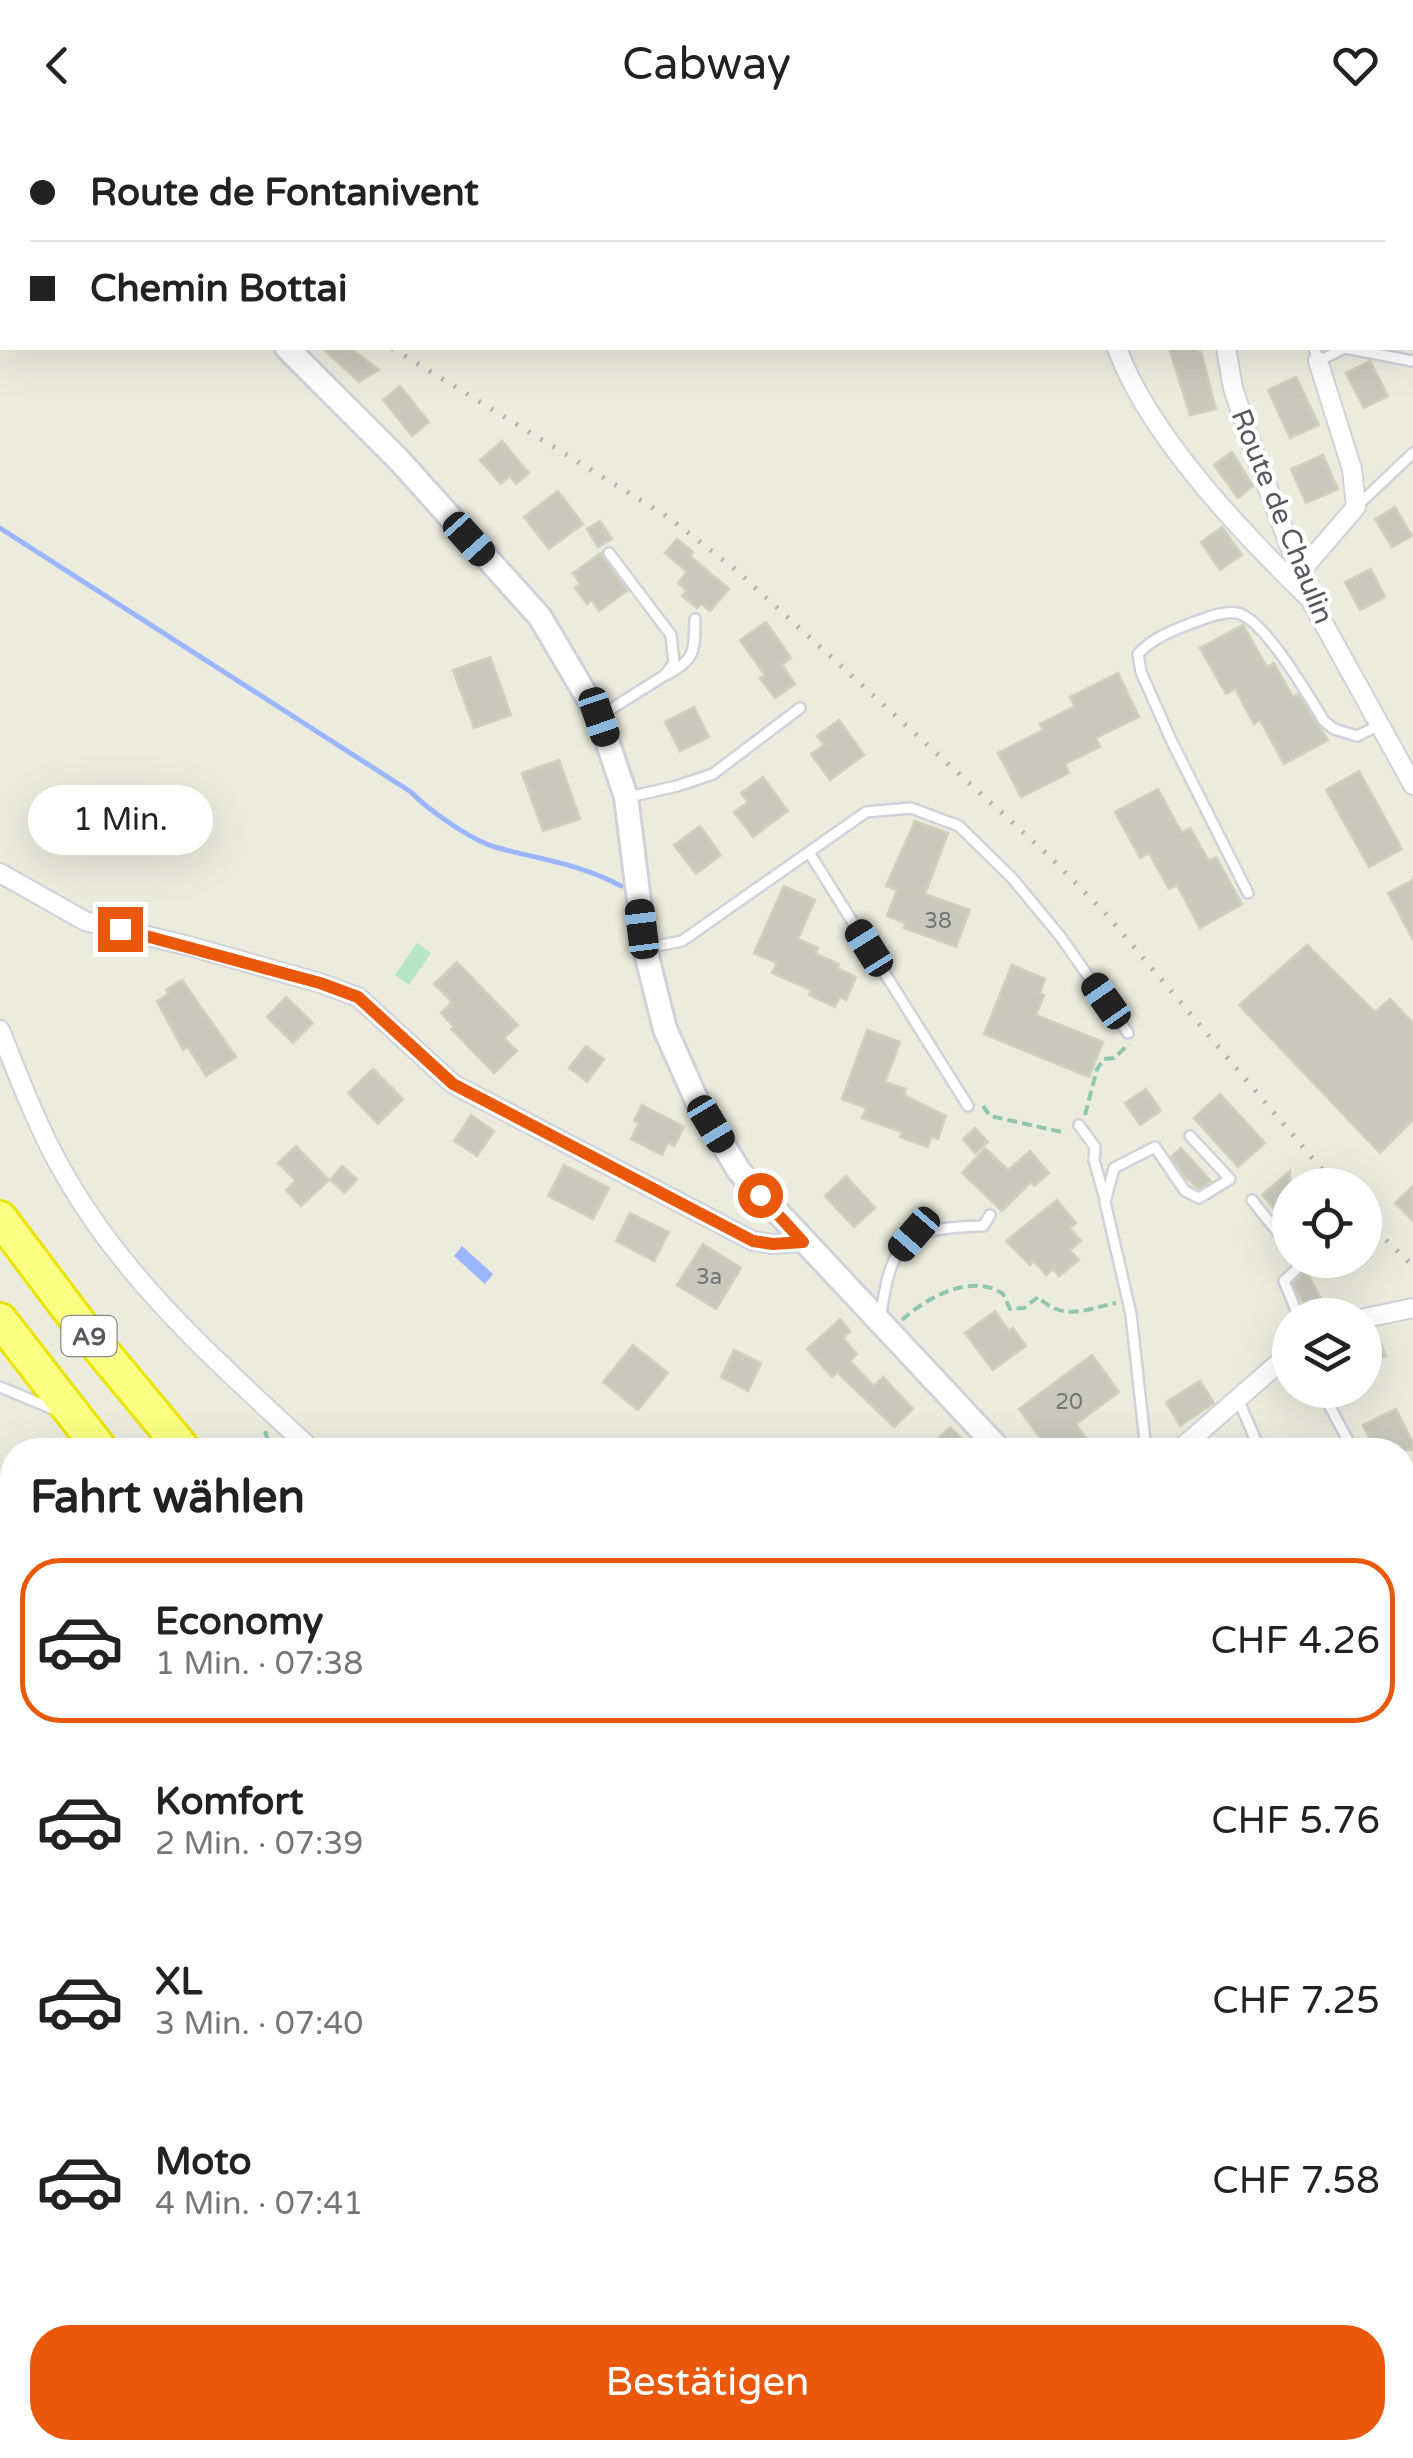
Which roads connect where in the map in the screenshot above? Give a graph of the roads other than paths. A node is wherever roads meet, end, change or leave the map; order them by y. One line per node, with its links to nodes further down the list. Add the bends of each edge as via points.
1 (289, 350): 15 (street, via 540,617)
2 (1118, 350): 11 (street, via 1190,467)
3 (1226, 350): 10 (street, Route de Chaulin, via 1254,452)
4 (1355, 350): 6 (lane)
5 (1316, 354): 8 (street, via 1352,469)
6 (1413, 361)
7 (1413, 453): 8 (lane)
8 (1356, 507): 10 (street)
9 (609, 553): 13 (lane, via 670,635 674,663)
10 (1300, 572): 11 (street, Route de Chaulin)
11 (1310, 599): 16 (street, Route de Chaulin)
12 (695, 619): 13 (lane, via 694,652)
13 (665, 675): 15 (lane)
14 (800, 708): 18 (lane, via 713,774)
15 (599, 717): 18 (street)
16 (1381, 724): 17 (street, Route de Chaulin); 21 (lane, via 1356,736 1334,729 1272,643 1238,612 1151,640 1138,654 1172,742)
17 (1413, 785)
18 (626, 797): 22 (street)
19 (810, 854): 22 (lane, via 682,941); 24 (lane, via 866,812 910,808 959,826 1060,936); 25 (lane)
20 (0, 873): 33 (street, via 86,921 358,997 453,1084 753,1241)
21 (1248, 893)
22 (644, 949): 33 (street, via 665,1029 696,1101 739,1171)
23 (0, 1030): 45 (street, via 66,1178 113,1247 170,1316)
24 (1128, 1033)
25 (968, 1106)
26 (1079, 1125): 29 (lane, via 1094,1147)
27 (1190, 1136): 29 (lane, via 1230,1179 1199,1198 1184,1191 1155,1147 1114,1168)
28 (1252, 1200): 32 (lane)
29 (1106, 1202): 47 (lane, via 1128,1300)
30 (990, 1215): 37 (lane, via 983,1226 914,1234 890,1269)
31 (0, 1218): 44 (highway, A9)
32 (1272, 1225)
33 (803, 1242): 37 (street)
34 (1413, 1308): 35 (street)
35 (1382, 1314)
36 (0, 1320): 42 (highway, A9)
37 (884, 1328): 46 (street)
38 (1272, 1369): 40 (street)
39 (0, 1387): 42 (lane)
40 (1238, 1399): 48 (street); 49 (lane)
41 (1330, 1408): 50 (lane)
42 (76, 1418): 43 (highway, A9)
43 (92, 1438)
44 (174, 1438)
45 (299, 1438)
46 (989, 1438)
47 (1145, 1438)
48 (1192, 1438)
49 (1255, 1438)
50 (1347, 1438)

